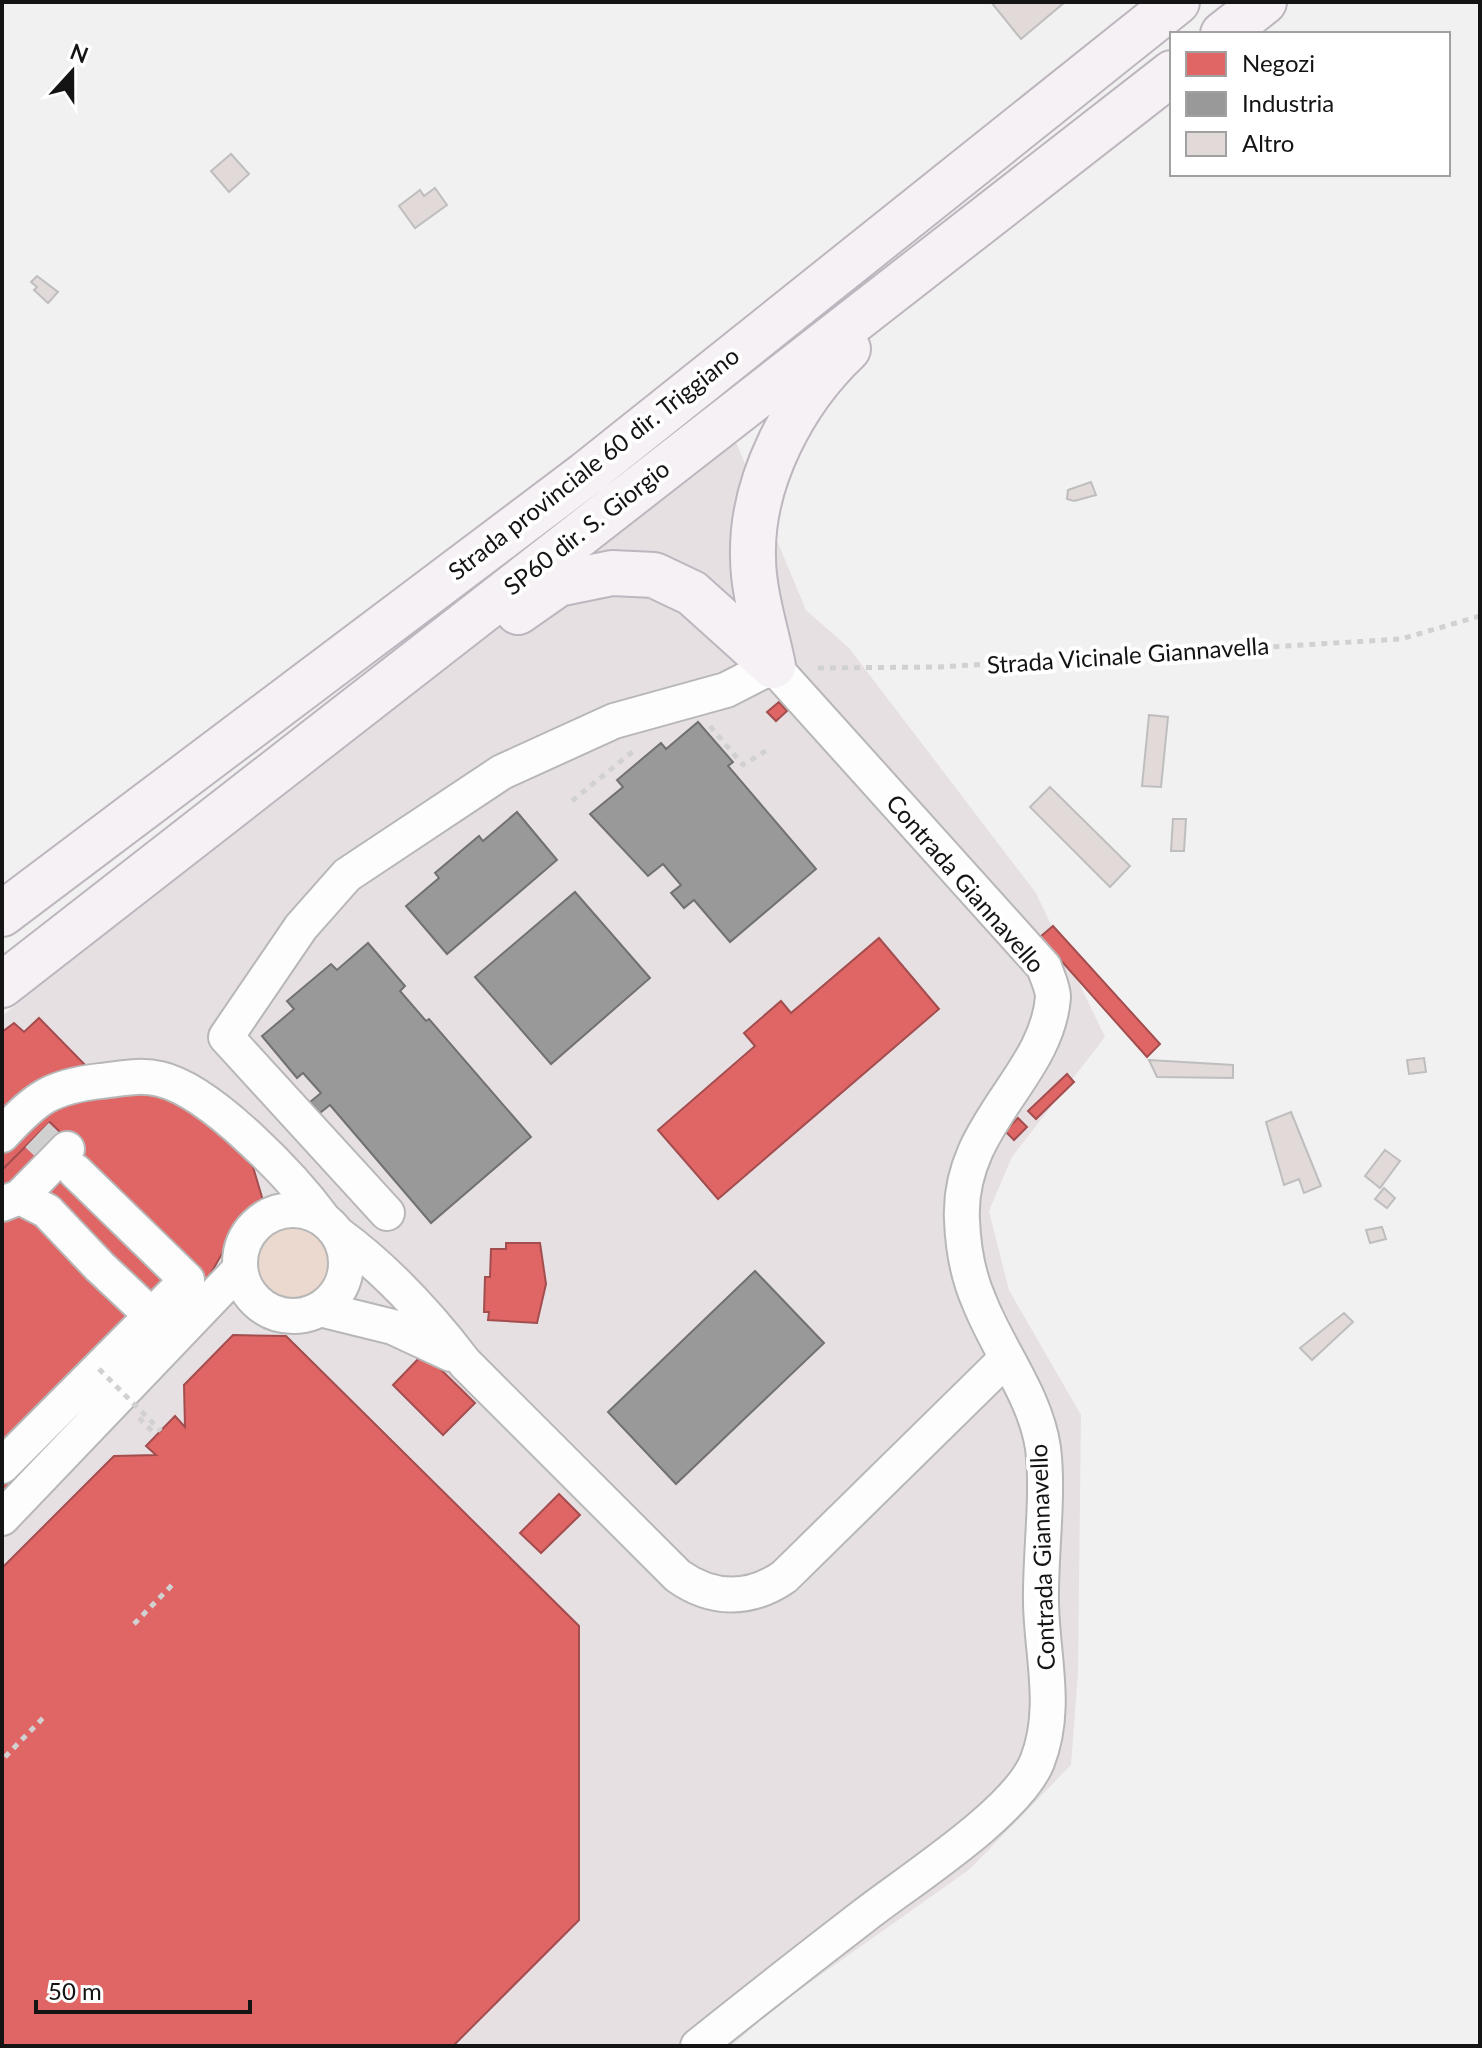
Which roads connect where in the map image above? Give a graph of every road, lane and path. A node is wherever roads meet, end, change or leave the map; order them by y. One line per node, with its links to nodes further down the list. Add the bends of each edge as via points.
1 (1177, 2): 13 (main road, Strada provinciale 60 dir. Triggiano, via 586,474)
2 (1264, 2): 3 (main road)
3 (1226, 32)
4 (1170, 75): 5 (main road, SP60 dir. S. Giorgio)
5 (1003, 203): 7 (main road, via 825,370 794,415 761,490 752,557); 11 (main road, SP60 dir. S. Giorgio)
6 (1480, 616): 7 (path, Strada Vicinale Giannavella, via 1401,639 939,667)
7 (773, 666): 11 (main road, via 692,593 654,575 612,573 558,584 453,658); 17 (street, via 726,690 614,721 516,766 347,875 301,927 226,1037); 23 (street, Contrada Giannavello, via 1044,967 1053,994 1046,1026 976,1144 963,1188 966,1260)
8 (702, 716): 10 (path, via 743,765)
9 (642, 744): 12 (path)
10 (767, 750)
11 (294, 757): 14 (main road, SP60 dir. S. Giorgio)
12 (572, 801)
13 (2, 914)
14 (2, 985)
15 (40, 1141): 16 (street); 18 (street, via 62,1086 141,1076 163,1079 216,1109); 22 (street, via 187,1280)
16 (11, 1200): 22 (street, via 47,1211)
17 (387, 1213)
18 (332, 1228): 19 (street, via 310,1212 276,1212 248,1234); 20 (street, via 346,1267 342,1283); 24 (street, via 362,1251)
19 (240, 1269): 21 (street, via 252,1296); 22 (street)
20 (320, 1309): 21 (street); 24 (street, via 393,1327)
21 (277, 1314): 22 (street, via 248,1310)
22 (166, 1325): 25 (street); 28 (street)
23 (1007, 1358): 24 (street, via 784,1577 762,1590 724,1596 678,1576); 33 (street, Contrada Giannavello, via 1029,1402 1043,1448 1041,1606 1049,1664 1047,1726 1036,1764 1015,1794 968,1836)
24 (465, 1363)
25 (99, 1369): 26 (path, bridge); 27 (street)
26 (161, 1431)
27 (2, 1466)
28 (2, 1518)
29 (173, 1584): 30 (path)
30 (134, 1624)
31 (44, 1717): 32 (path)
32 (5, 1757)
33 (698, 2046)

